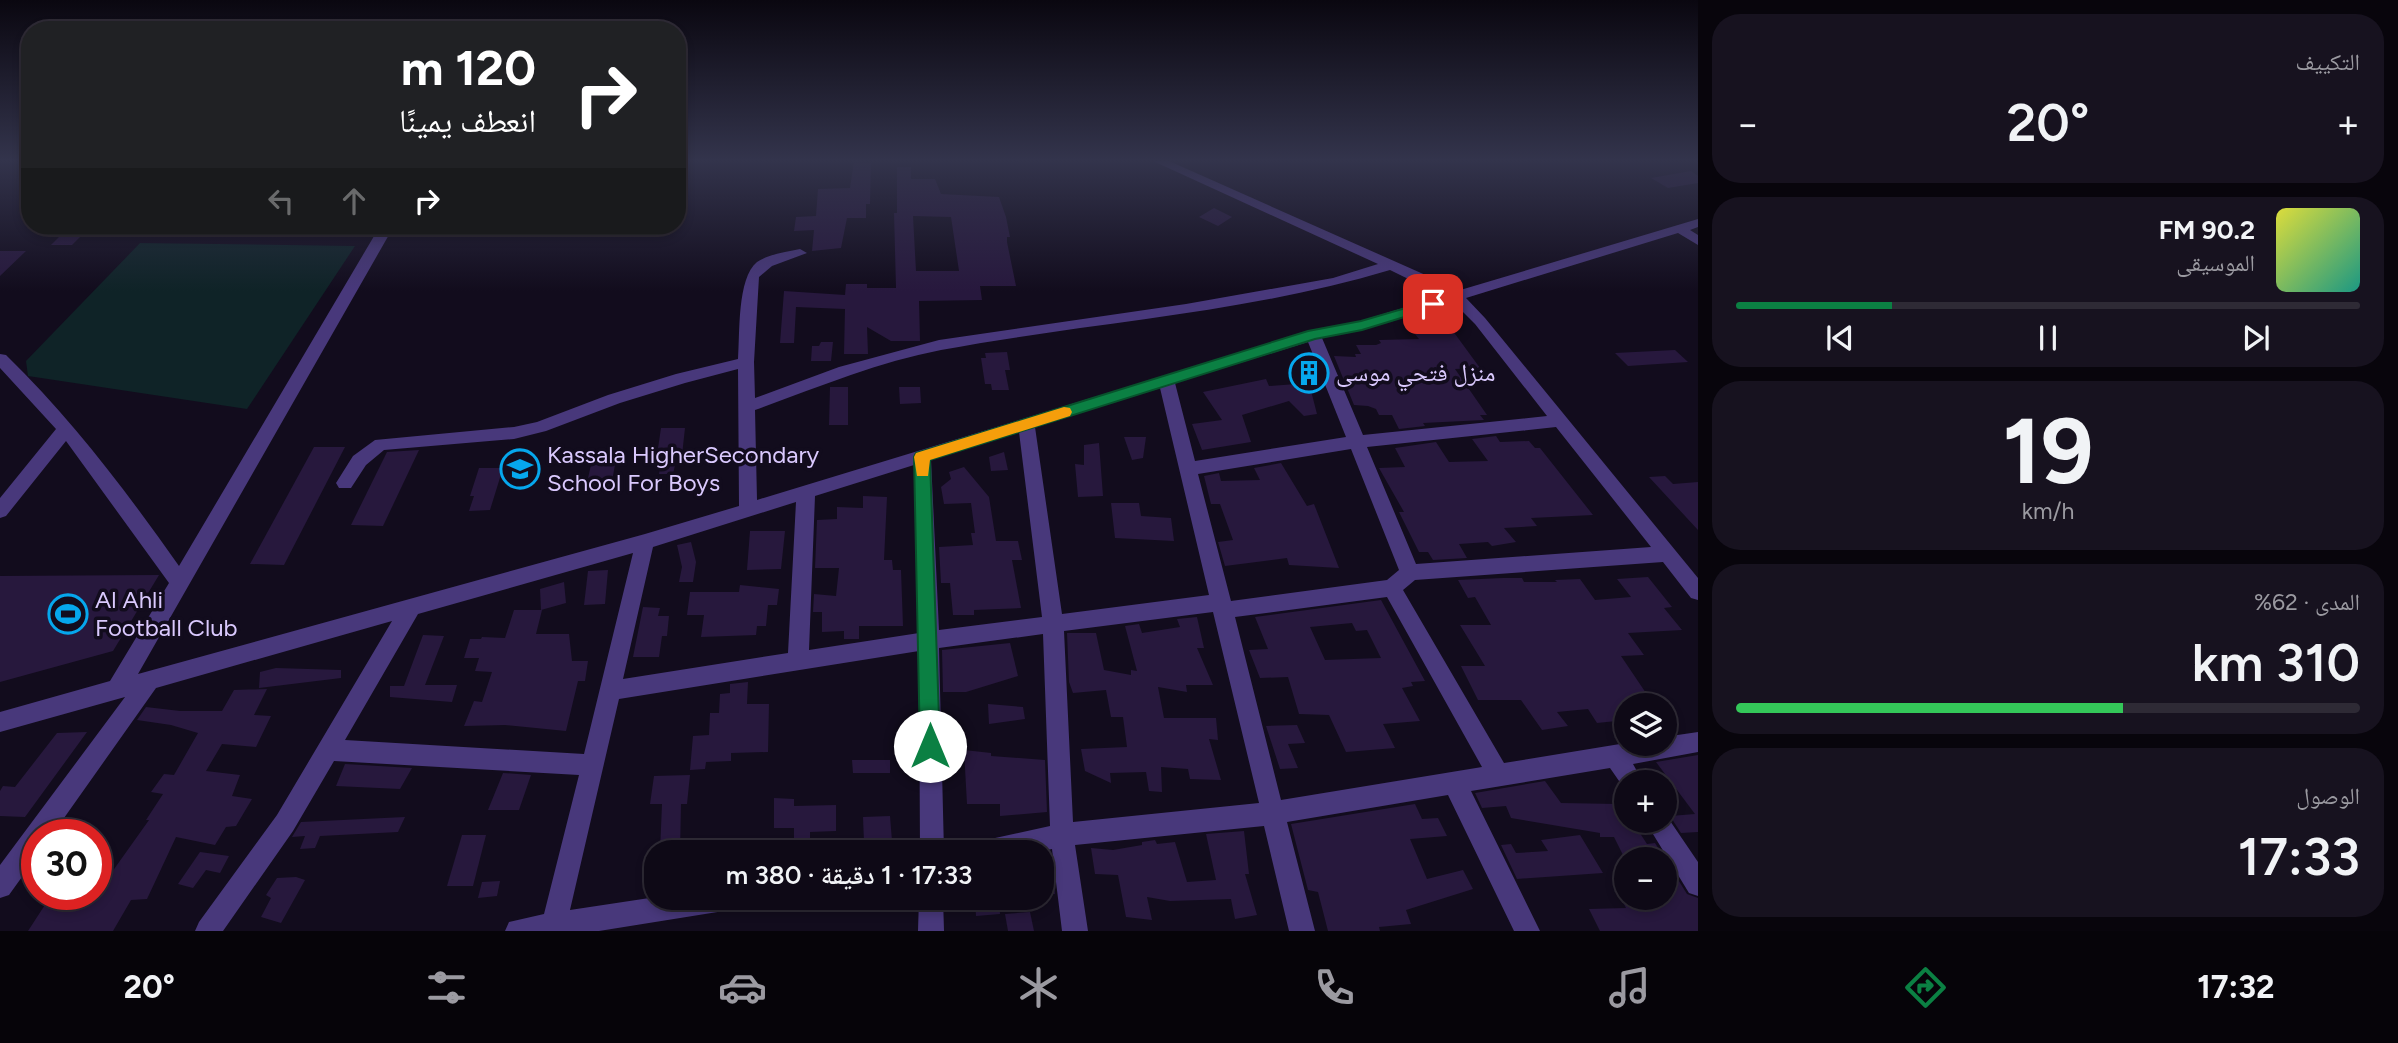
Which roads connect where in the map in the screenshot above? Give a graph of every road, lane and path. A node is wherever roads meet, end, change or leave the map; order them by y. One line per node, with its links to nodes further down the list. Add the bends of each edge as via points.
1 (1256, 204): 6 (street)
2 (1692, 226): 4 (street); 7 (street)
3 (382, 235): 26 (street)
4 (1698, 241)
5 (800, 253): 10 (street, via 757,266 751,277)
6 (1391, 265): 7 (street); 12 (street, via 1335,282 1186,309 939,345 845,371)
7 (1456, 298): 8 (street); 13 (street, via 1480,321)
8 (1313, 335): 11 (street); 16 (street)
9 (0, 359): 15 (street)
10 (746, 362): 12 (street); 19 (street, via 514,433 381,444 360,457)
11 (1166, 380): 14 (street); 18 (street)
12 (747, 407): 21 (street)
13 (1559, 421): 16 (street); 24 (street)
14 (1026, 424): 17 (street); 31 (street)
15 (65, 430): 22 (street); 26 (street)
16 (1357, 442): 18 (street); 25 (street)
17 (922, 457): 20 (street); 32 (street)
18 (1188, 469): 30 (street)
19 (345, 483)
20 (806, 492): 21 (street); 33 (street)
21 (748, 510): 23 (street)
22 (0, 512)
23 (645, 542): 29 (street); 36 (street)
24 (1667, 554): 25 (street); 28 (street)
25 (1409, 572): 27 (street)
26 (179, 582): 35 (street)
27 (1392, 588): 30 (street); 43 (street)
28 (1698, 592)
29 (412, 606): 34 (street); 40 (street)
30 (1223, 606): 31 (street); 45 (street)
31 (1053, 622): 32 (street); 48 (street)
32 (929, 640): 33 (street); 49 (street)
33 (798, 661): 36 (street)
34 (149, 681): 35 (street); 46 (street)
35 (117, 690): 37 (street)
36 (612, 690): 42 (street)
37 (0, 722)
38 (1698, 742): 39 (street)
39 (1677, 745)
40 (327, 750): 42 (street); 57 (street, via 285,822)
41 (1614, 755): 43 (street)
42 (594, 765): 56 (street)
43 (1499, 776): 44 (street)
44 (1455, 784): 45 (street); 62 (street)
45 (1273, 813): 48 (street); 61 (street)
46 (49, 819)
47 (1665, 833): 52 (street)
48 (1062, 835): 50 (street); 60 (street)
49 (932, 840)
50 (1040, 840)
51 (21, 857): 53 (street)
52 (1698, 884)
53 (0, 886)
54 (657, 910): 56 (street)
55 (931, 910): 59 (street)
56 (554, 927): 58 (street)
57 (208, 931)
58 (518, 931)
59 (931, 931)
60 (1074, 931)
61 (1302, 931)
62 (1527, 931)

